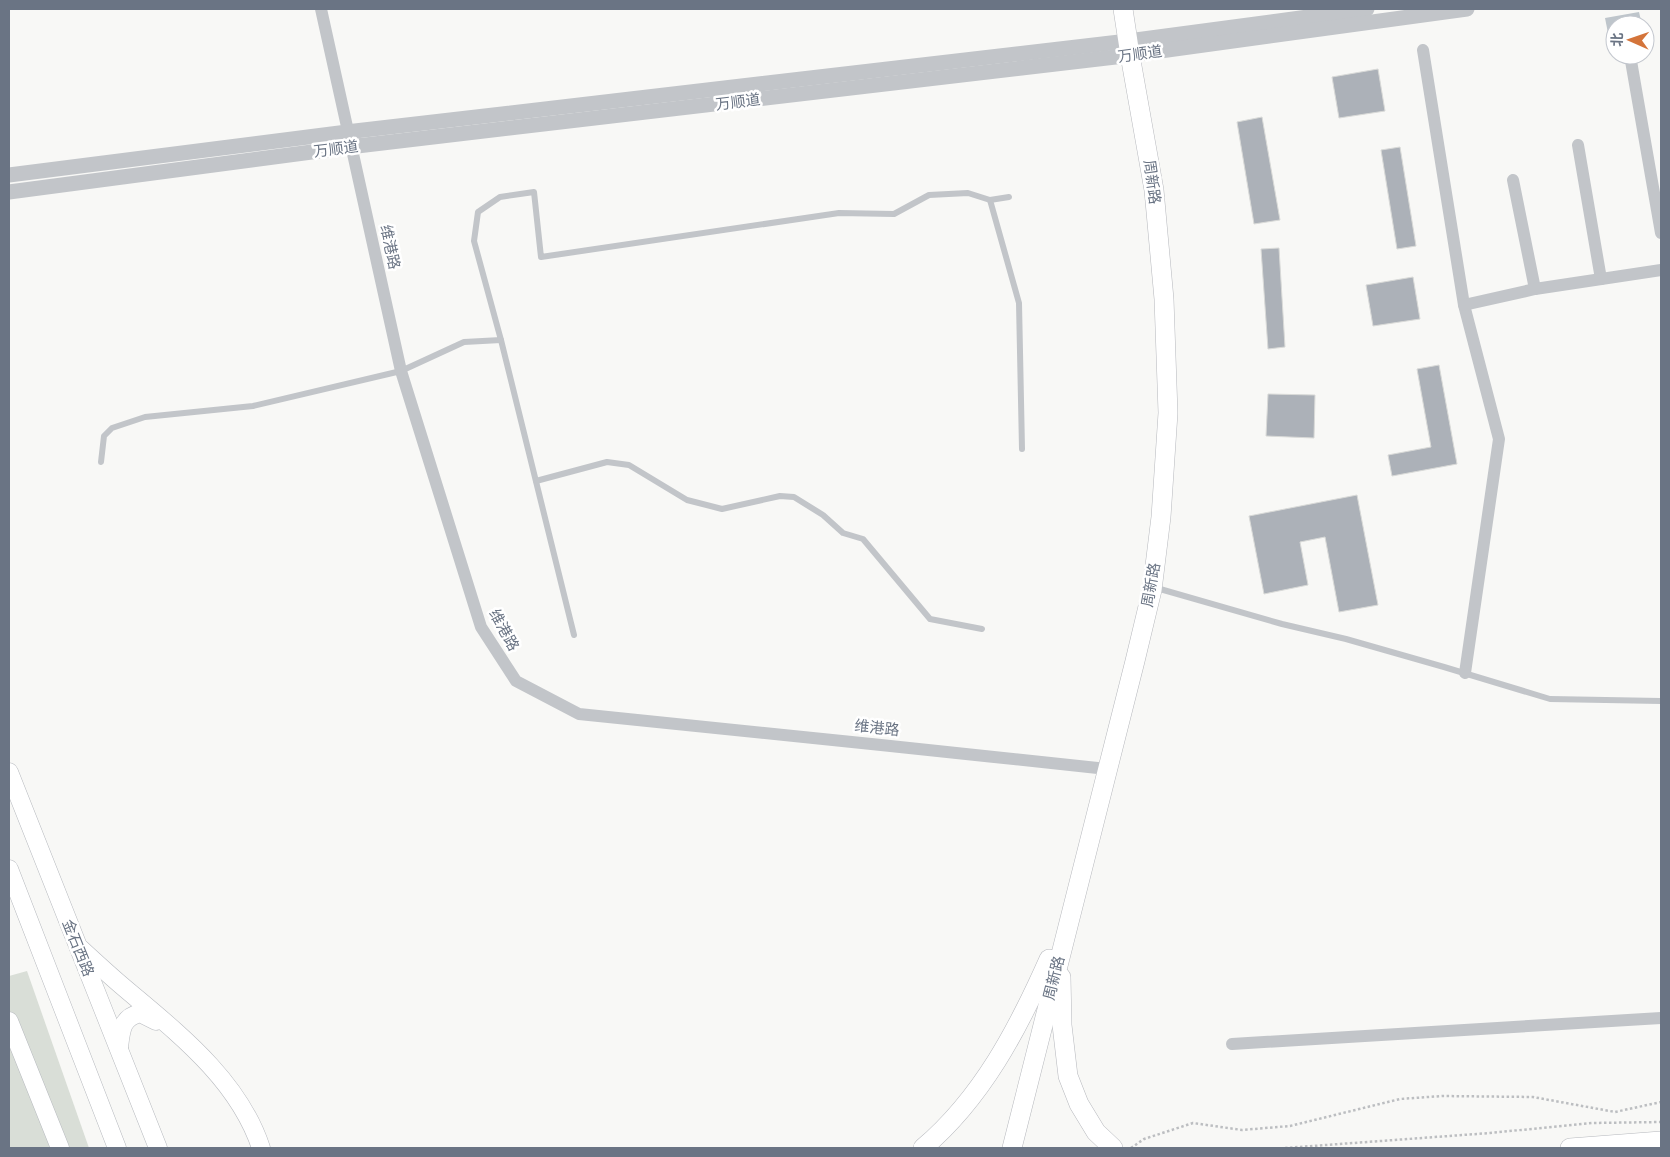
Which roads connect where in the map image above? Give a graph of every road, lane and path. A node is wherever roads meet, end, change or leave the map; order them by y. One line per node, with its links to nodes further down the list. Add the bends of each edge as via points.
1 (321, 9): 11 (street, 维港路)
2 (328, 9): 11 (street, 维港路)
3 (1117, 9): 8 (main road, 周新路)
4 (1123, 9): 8 (main road, 周新路)
5 (1366, 9): 8 (street, 万顺道)
6 (1467, 9): 7 (street, 万顺道)
7 (1396, 14): 8 (street, 万顺道)
8 (1126, 49): 11 (street, 万顺道); 28 (main road, 周新路, via 1154,190 1164,299 1168,413 1161,517); 33 (main road, 周新路, via 1147,191 1160,411 1145,583)
9 (1423, 50): 22 (street)
10 (1632, 65): 18 (street)
11 (353, 139): 13 (street, 万顺道); 15 (street, 万顺道); 24 (street, 维港路)
12 (1578, 144): 20 (street)
13 (9, 175)
14 (1513, 180): 21 (street)
15 (9, 192)
16 (1009, 197): 17 (lane)
17 (990, 200): 23 (lane, via 968,193 929,195 894,214 838,212 541,257 534,192 500,196 478,212 474,241); 25 (lane, via 1018,303)
18 (1661, 233)
19 (1661, 270): 20 (street)
20 (1601, 279): 21 (street)
21 (1535, 289): 22 (street)
22 (1464, 305): 31 (street, via 1499,439)
23 (502, 340): 24 (lane, via 464,342); 27 (lane)
24 (404, 369): 26 (lane, via 253,406 145,417 112,428 104,436); 33 (street, 维港路, via 487,624 522,677 581,708)
25 (1022, 449)
26 (101, 462)
27 (536, 481): 29 (lane, via 606,462 629,465 687,500 722,509 780,496 794,497 823,514 843,533 863,539 930,619); 30 (lane)
28 (1152, 587): 31 (lane); 33 (main road, 周新路)
29 (982, 630)
30 (574, 635)
31 (1466, 673): 32 (lane, via 1550,699)
32 (1661, 701)
33 (1104, 766): 37 (main road, 周新路)
34 (9, 772): 36 (main road, 金石西路)
35 (9, 869): 46 (main road)
36 (78, 947): 42 (main road, 金石西路); 50 (main road, via 202,1057 223,1080 241,1106)
37 (1055, 956): 51 (main road, via 984,1080 945,1128); 52 (main road, 周新路); 53 (main road, 周新路); 54 (main road, via 1068,1076 1079,1104 1096,1132)
38 (1661, 1018): 41 (street)
39 (9, 1021): 47 (main road)
40 (9, 1030): 47 (main road)
41 (1232, 1044)
42 (119, 1049): 48 (main road, 金石西路); 49 (main road, via 124,1022 131,1015 140,1013 155,1020 217,1083 236,1108)
43 (1661, 1102): 55 (path, via 1615,1112 1533,1097 1400,1099 1290,1126 1242,1130 1193,1123 1144,1139)
44 (1661, 1122): 56 (path, via 1592,1123)
45 (1661, 1141): 57 (main road)
46 (114, 1142)
47 (59, 1148)
48 (158, 1148)
49 (254, 1148)
50 (261, 1148)
51 (923, 1148)
52 (1004, 1148)
53 (1012, 1148)
54 (1113, 1148)
55 (1131, 1148)
56 (1285, 1148)
57 (1570, 1148)

